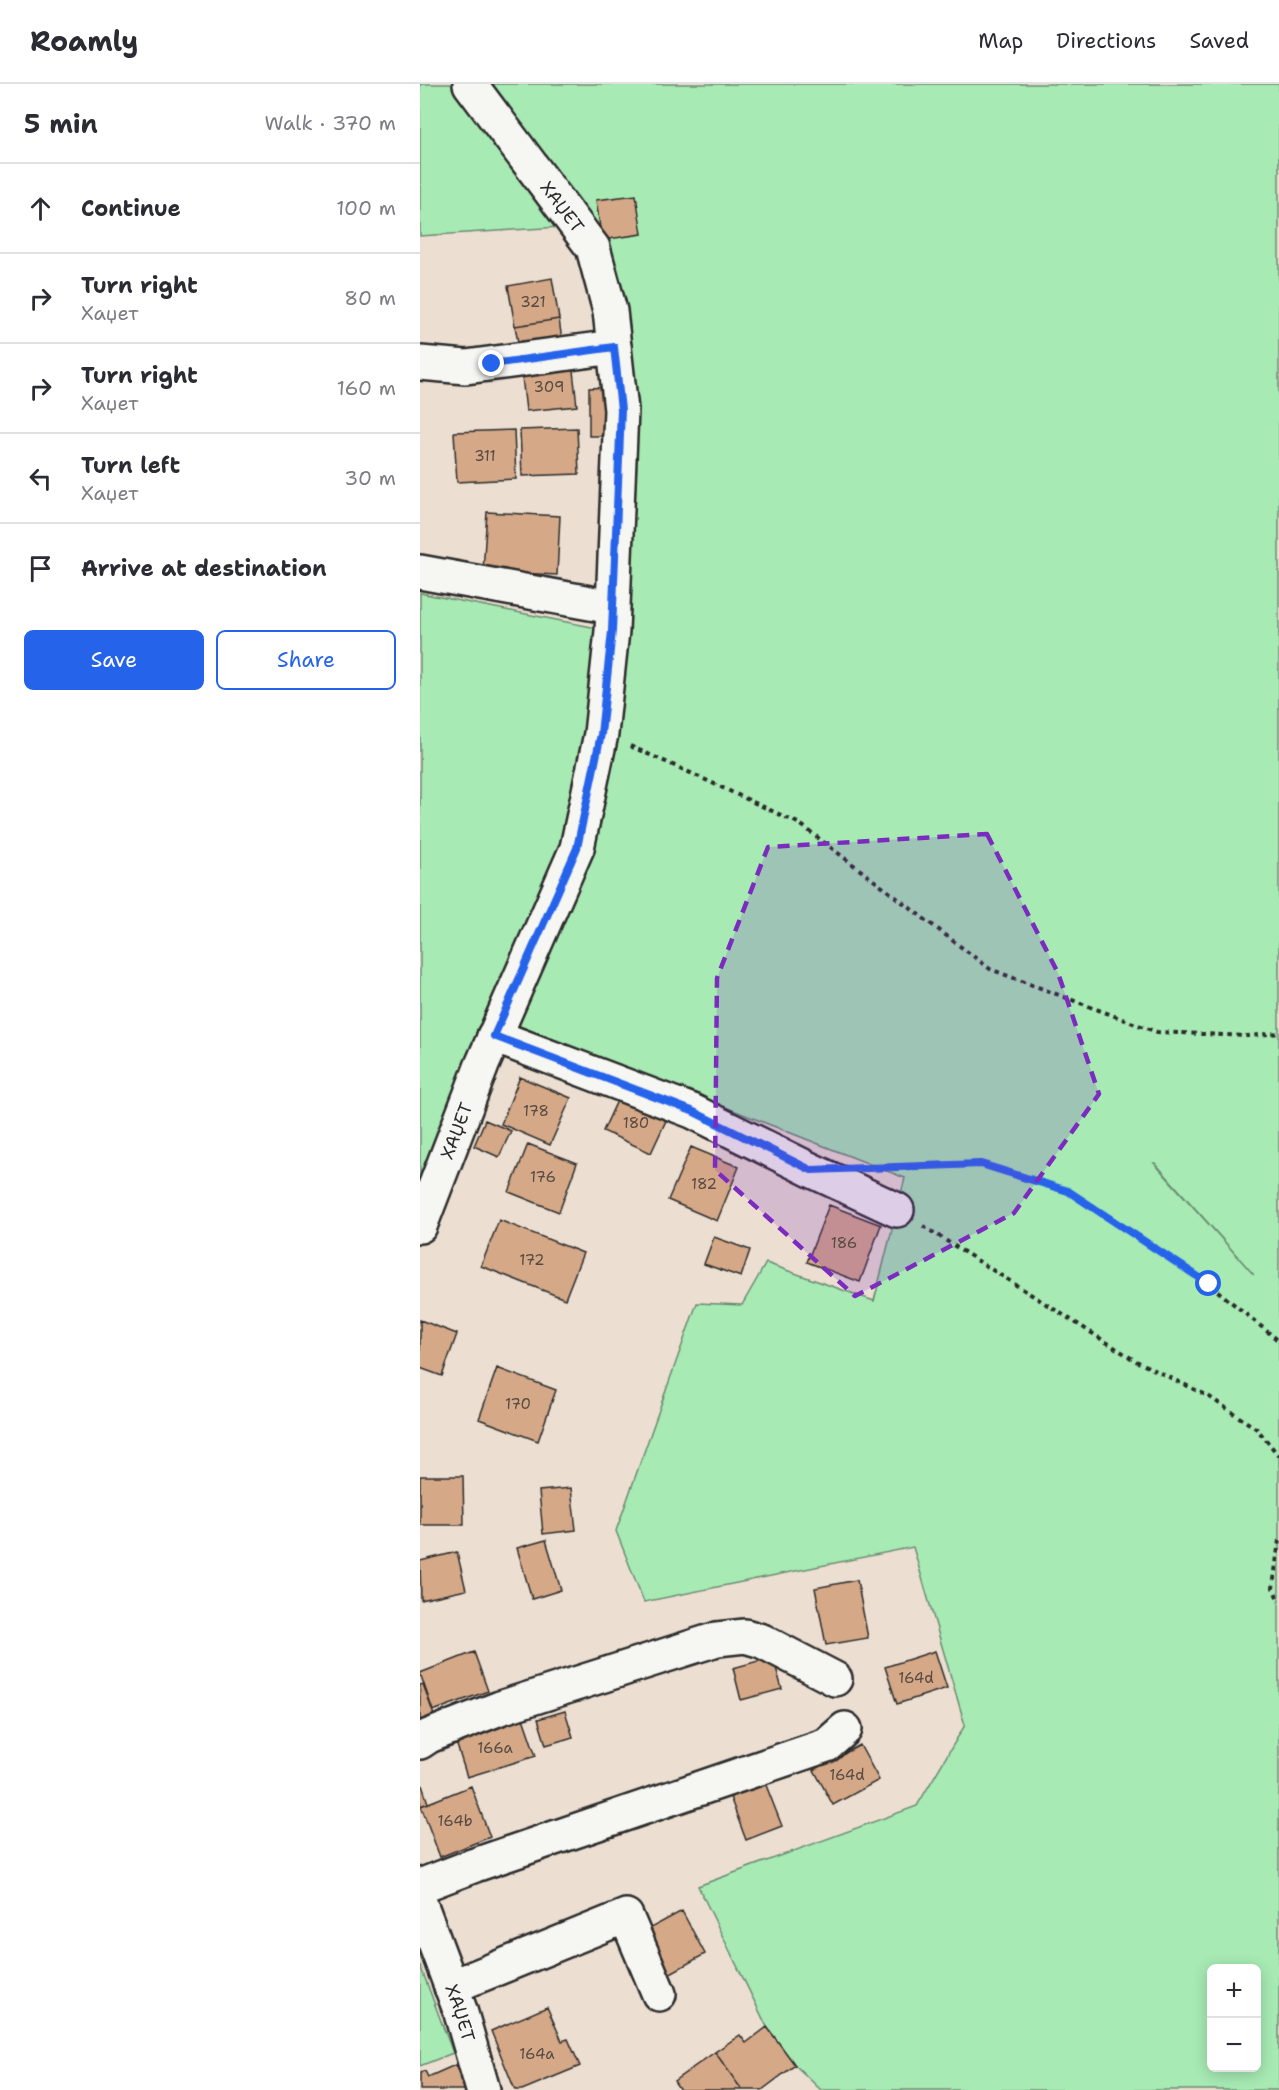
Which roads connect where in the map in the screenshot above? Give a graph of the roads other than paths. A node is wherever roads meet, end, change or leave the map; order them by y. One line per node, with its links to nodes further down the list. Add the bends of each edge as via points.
1 (470, 84): 2 (street, ХАЏЕТ, via 593,248 610,311)
2 (614, 347): 3 (street, via 466,367); 5 (street, ХАЏЕТ, via 621,410)
3 (420, 363)
4 (420, 572): 5 (street)
5 (612, 607): 6 (street, ХАЏЕТ, via 601,734 577,848)
6 (494, 1036): 7 (street, via 692,1111); 8 (street, ХАЏЕТ)
7 (897, 1210)
8 (420, 1226)
9 (835, 1679): 11 (street, via 762,1641 745,1636 717,1639 500,1707)
10 (845, 1729): 12 (street, via 827,1745)
11 (420, 1742)
12 (420, 1886)
13 (420, 1903): 14 (street, ХАЏЕТ)
14 (452, 1987): 15 (street, via 626,1916); 16 (street, ХАЏЕТ)
15 (658, 1994)
16 (483, 2090)

